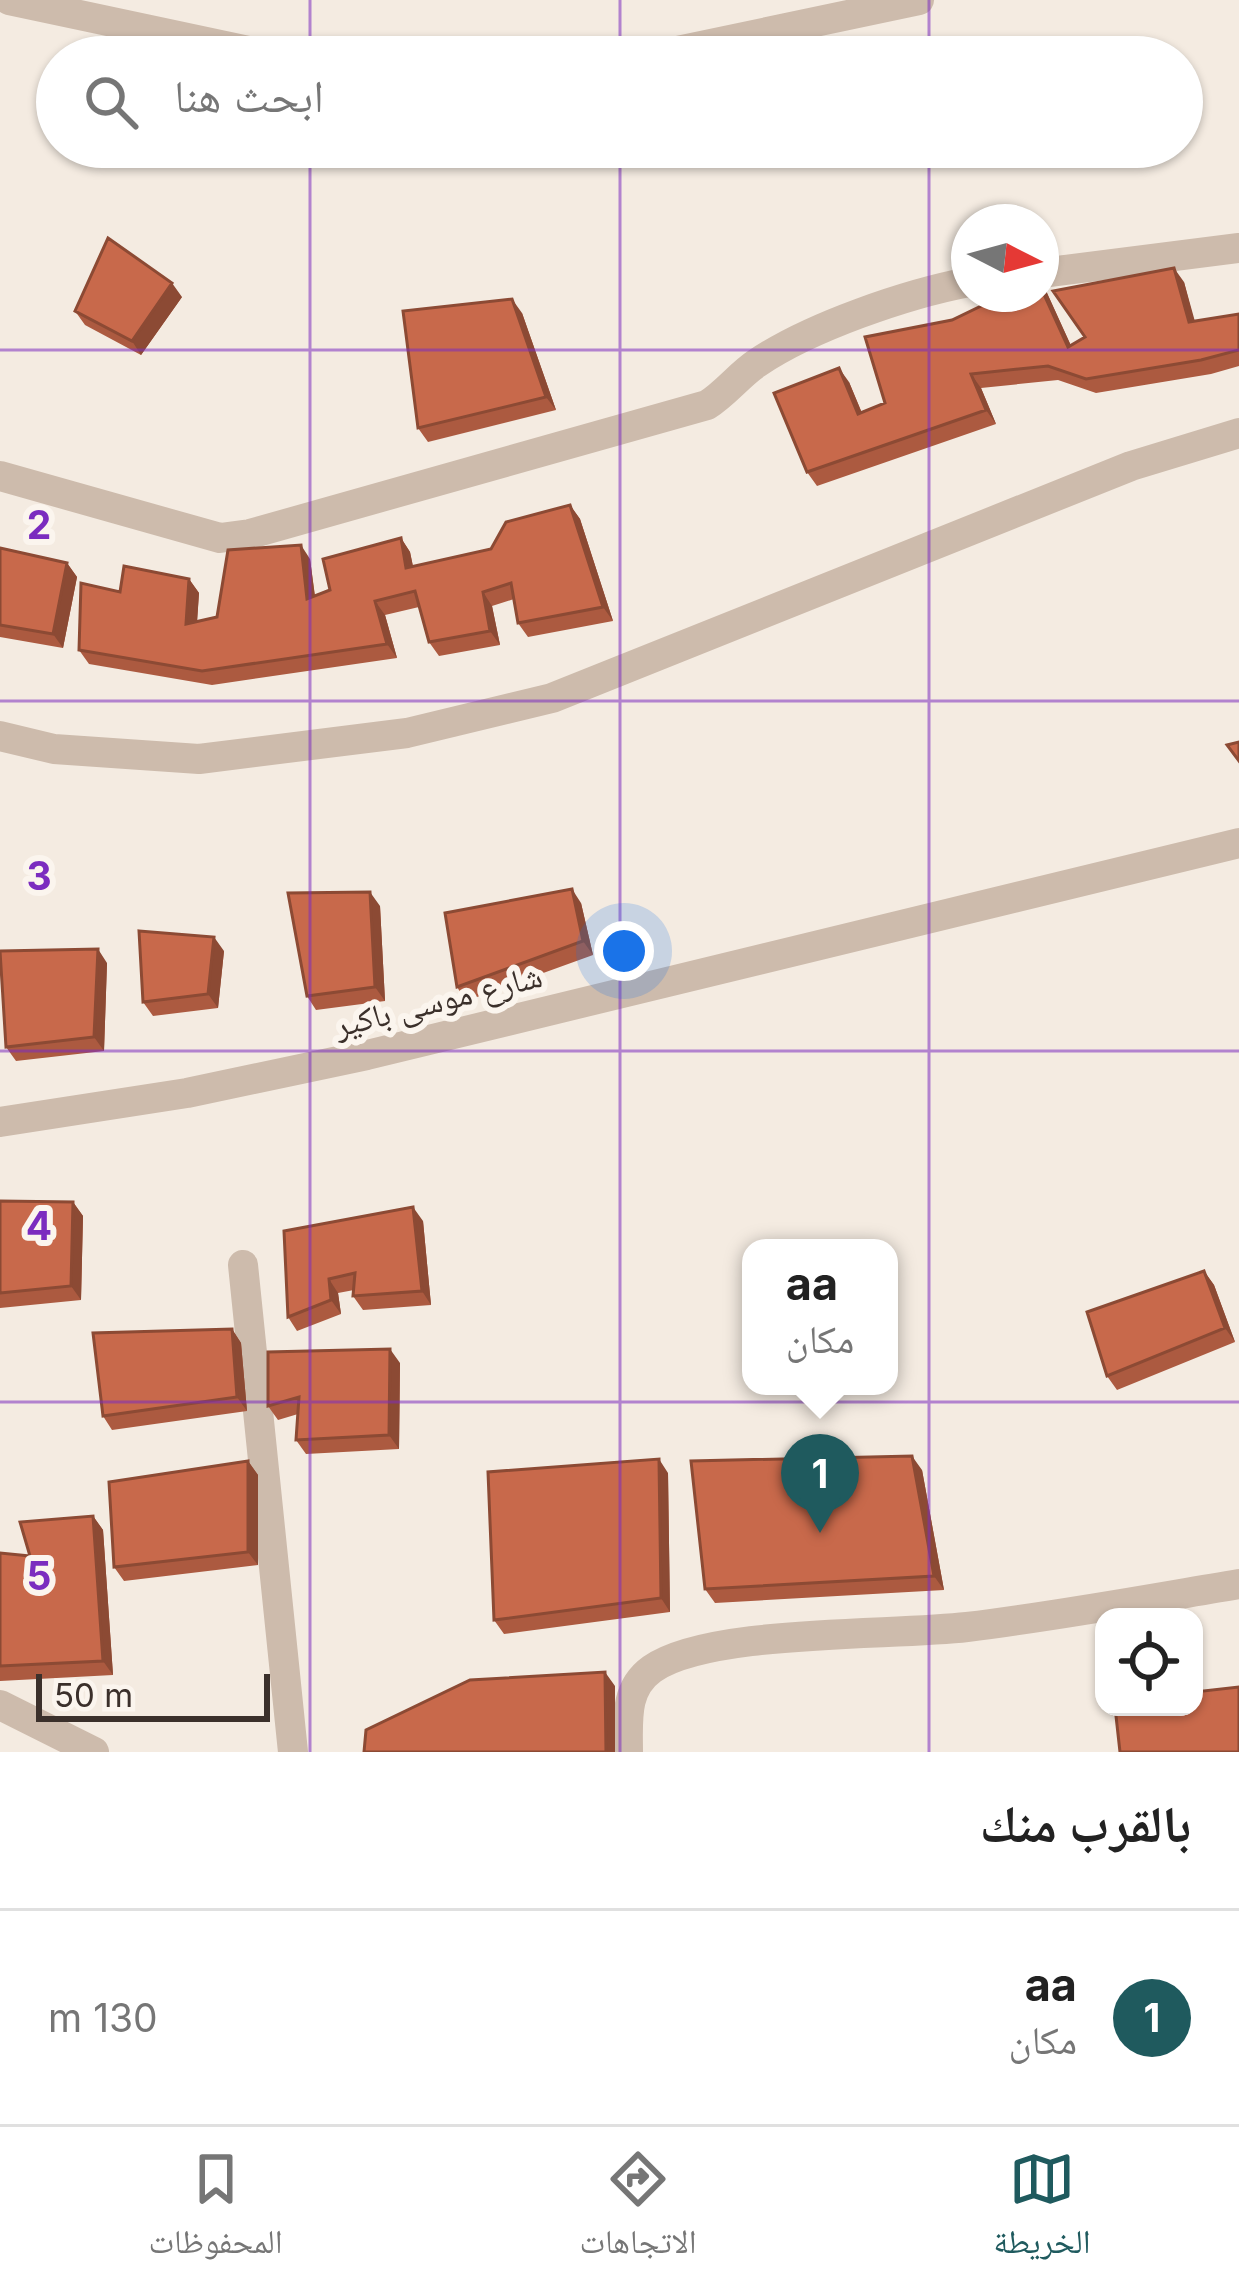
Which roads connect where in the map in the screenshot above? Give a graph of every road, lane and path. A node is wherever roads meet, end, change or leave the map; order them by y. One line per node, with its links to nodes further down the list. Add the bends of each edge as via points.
1 (9, 0): 3 (street)
2 (919, 0): 4 (street)
3 (178, 36)
4 (748, 36)
5 (1239, 248): 6 (street)
6 (1059, 271)
7 (951, 288): 9 (street, via 836,325 753,364 707,405 250,535 220,538)
8 (1239, 433): 10 (street, via 1131,466 552,698 407,733 199,759 54,749)
9 (0, 476)
10 (0, 736)
11 (1239, 843): 12 (street, شارع موسى باكير, via 291,1072)
12 (0, 1122)
13 (243, 1265): 17 (street)
14 (1239, 1584): 18 (street, via 973,1626 685,1652 646,1673 628,1700)
15 (0, 1705): 16 (street)
16 (94, 1752)
17 (293, 1752)
18 (628, 1752)

